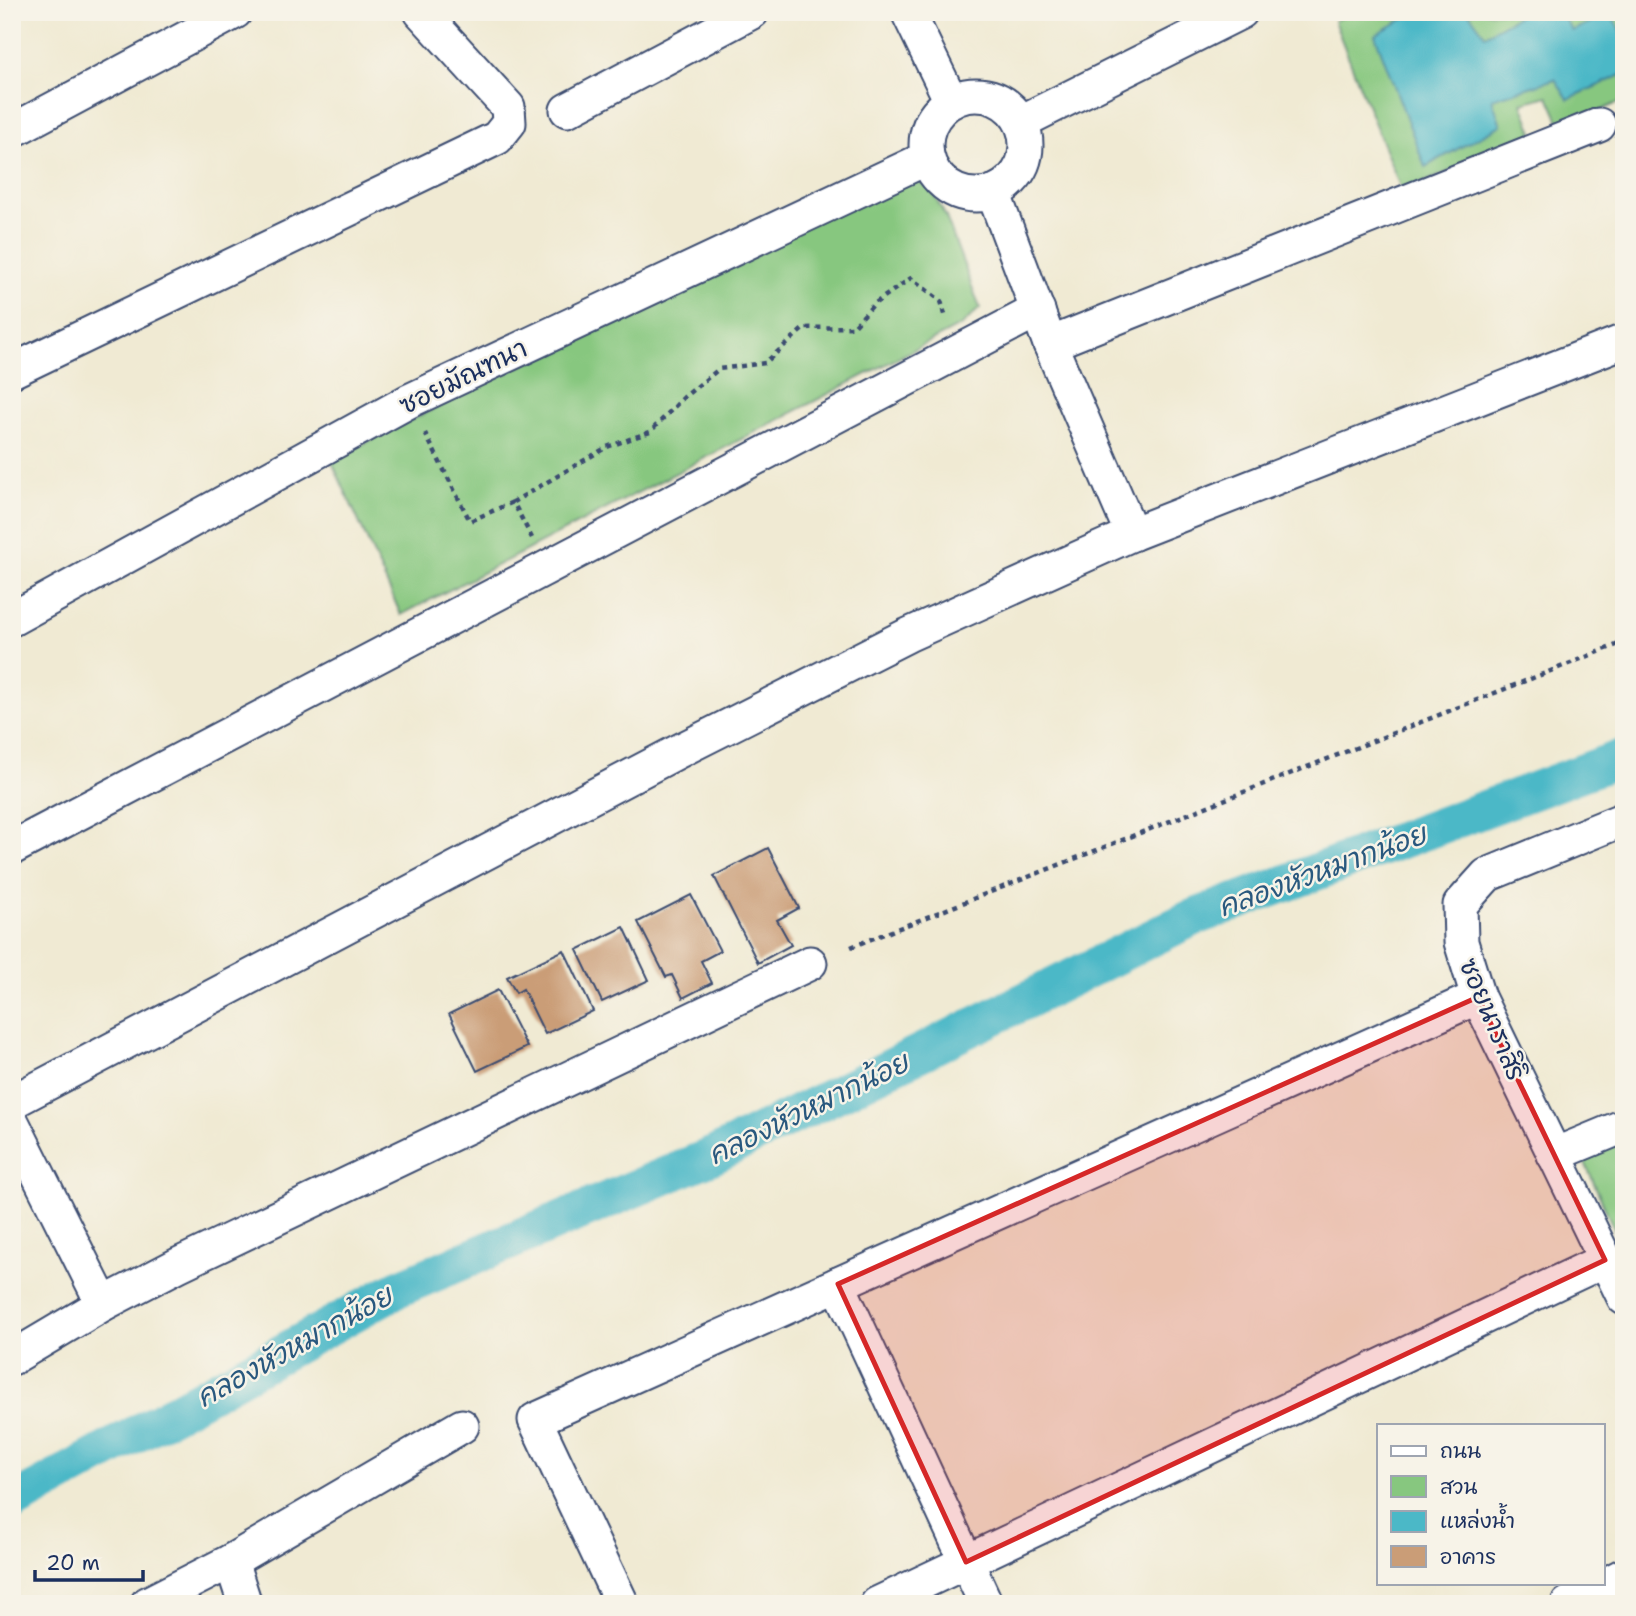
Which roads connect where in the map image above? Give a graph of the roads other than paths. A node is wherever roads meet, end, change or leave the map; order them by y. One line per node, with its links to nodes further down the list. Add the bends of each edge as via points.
1 (234, 12): 10 (street)
2 (421, 12): 16 (street, via 508,107 509,123 497,138)
3 (752, 12): 7 (street)
4 (908, 12): 6 (street)
5 (1241, 12): 8 (street)
6 (951, 102): 8 (street, via 966,95 998,99); 11 (street, via 938,111 929,126)
7 (567, 110)
8 (1021, 122): 12 (street, via 1026,138 1019,172)
9 (1599, 125): 15 (street)
10 (12, 131)
11 (927, 158): 12 (street, via 945,185 960,193); 18 (street, ซอยมัณฑนา, via 409,401)
12 (993, 192): 13 (street)
13 (1038, 310): 15 (street); 20 (street)
14 (1624, 341): 17 (street)
15 (1050, 344): 17 (street)
16 (12, 371)
17 (1132, 534): 23 (street, via 908,635 677,752)
18 (12, 619)
19 (1624, 819): 22 (street, ซอยนาราสิริ, via 1487,875 1461,905 1461,942)
20 (12, 848)
21 (810, 963): 30 (street)
22 (1478, 997): 26 (street, ซอยนาราสิริ); 28 (street)
23 (12, 1102)
24 (12, 1122): 30 (street)
25 (1624, 1126): 26 (street)
26 (1554, 1155): 27 (street, ซอยนาราสิริ)
27 (1605, 1260): 29 (street, ซอยนาราสิริ); 34 (street)
28 (838, 1284): 34 (street); 38 (street, via 535,1420)
29 (1624, 1298)
30 (103, 1304): 31 (street)
31 (12, 1358)
32 (462, 1426): 33 (street)
33 (231, 1561): 36 (street); 37 (street)
34 (966, 1562): 39 (street); 40 (street)
35 (1624, 1575): 41 (street)
36 (147, 1604)
37 (245, 1604)
38 (622, 1604)
39 (877, 1604)
40 (986, 1604)
41 (1567, 1604)

